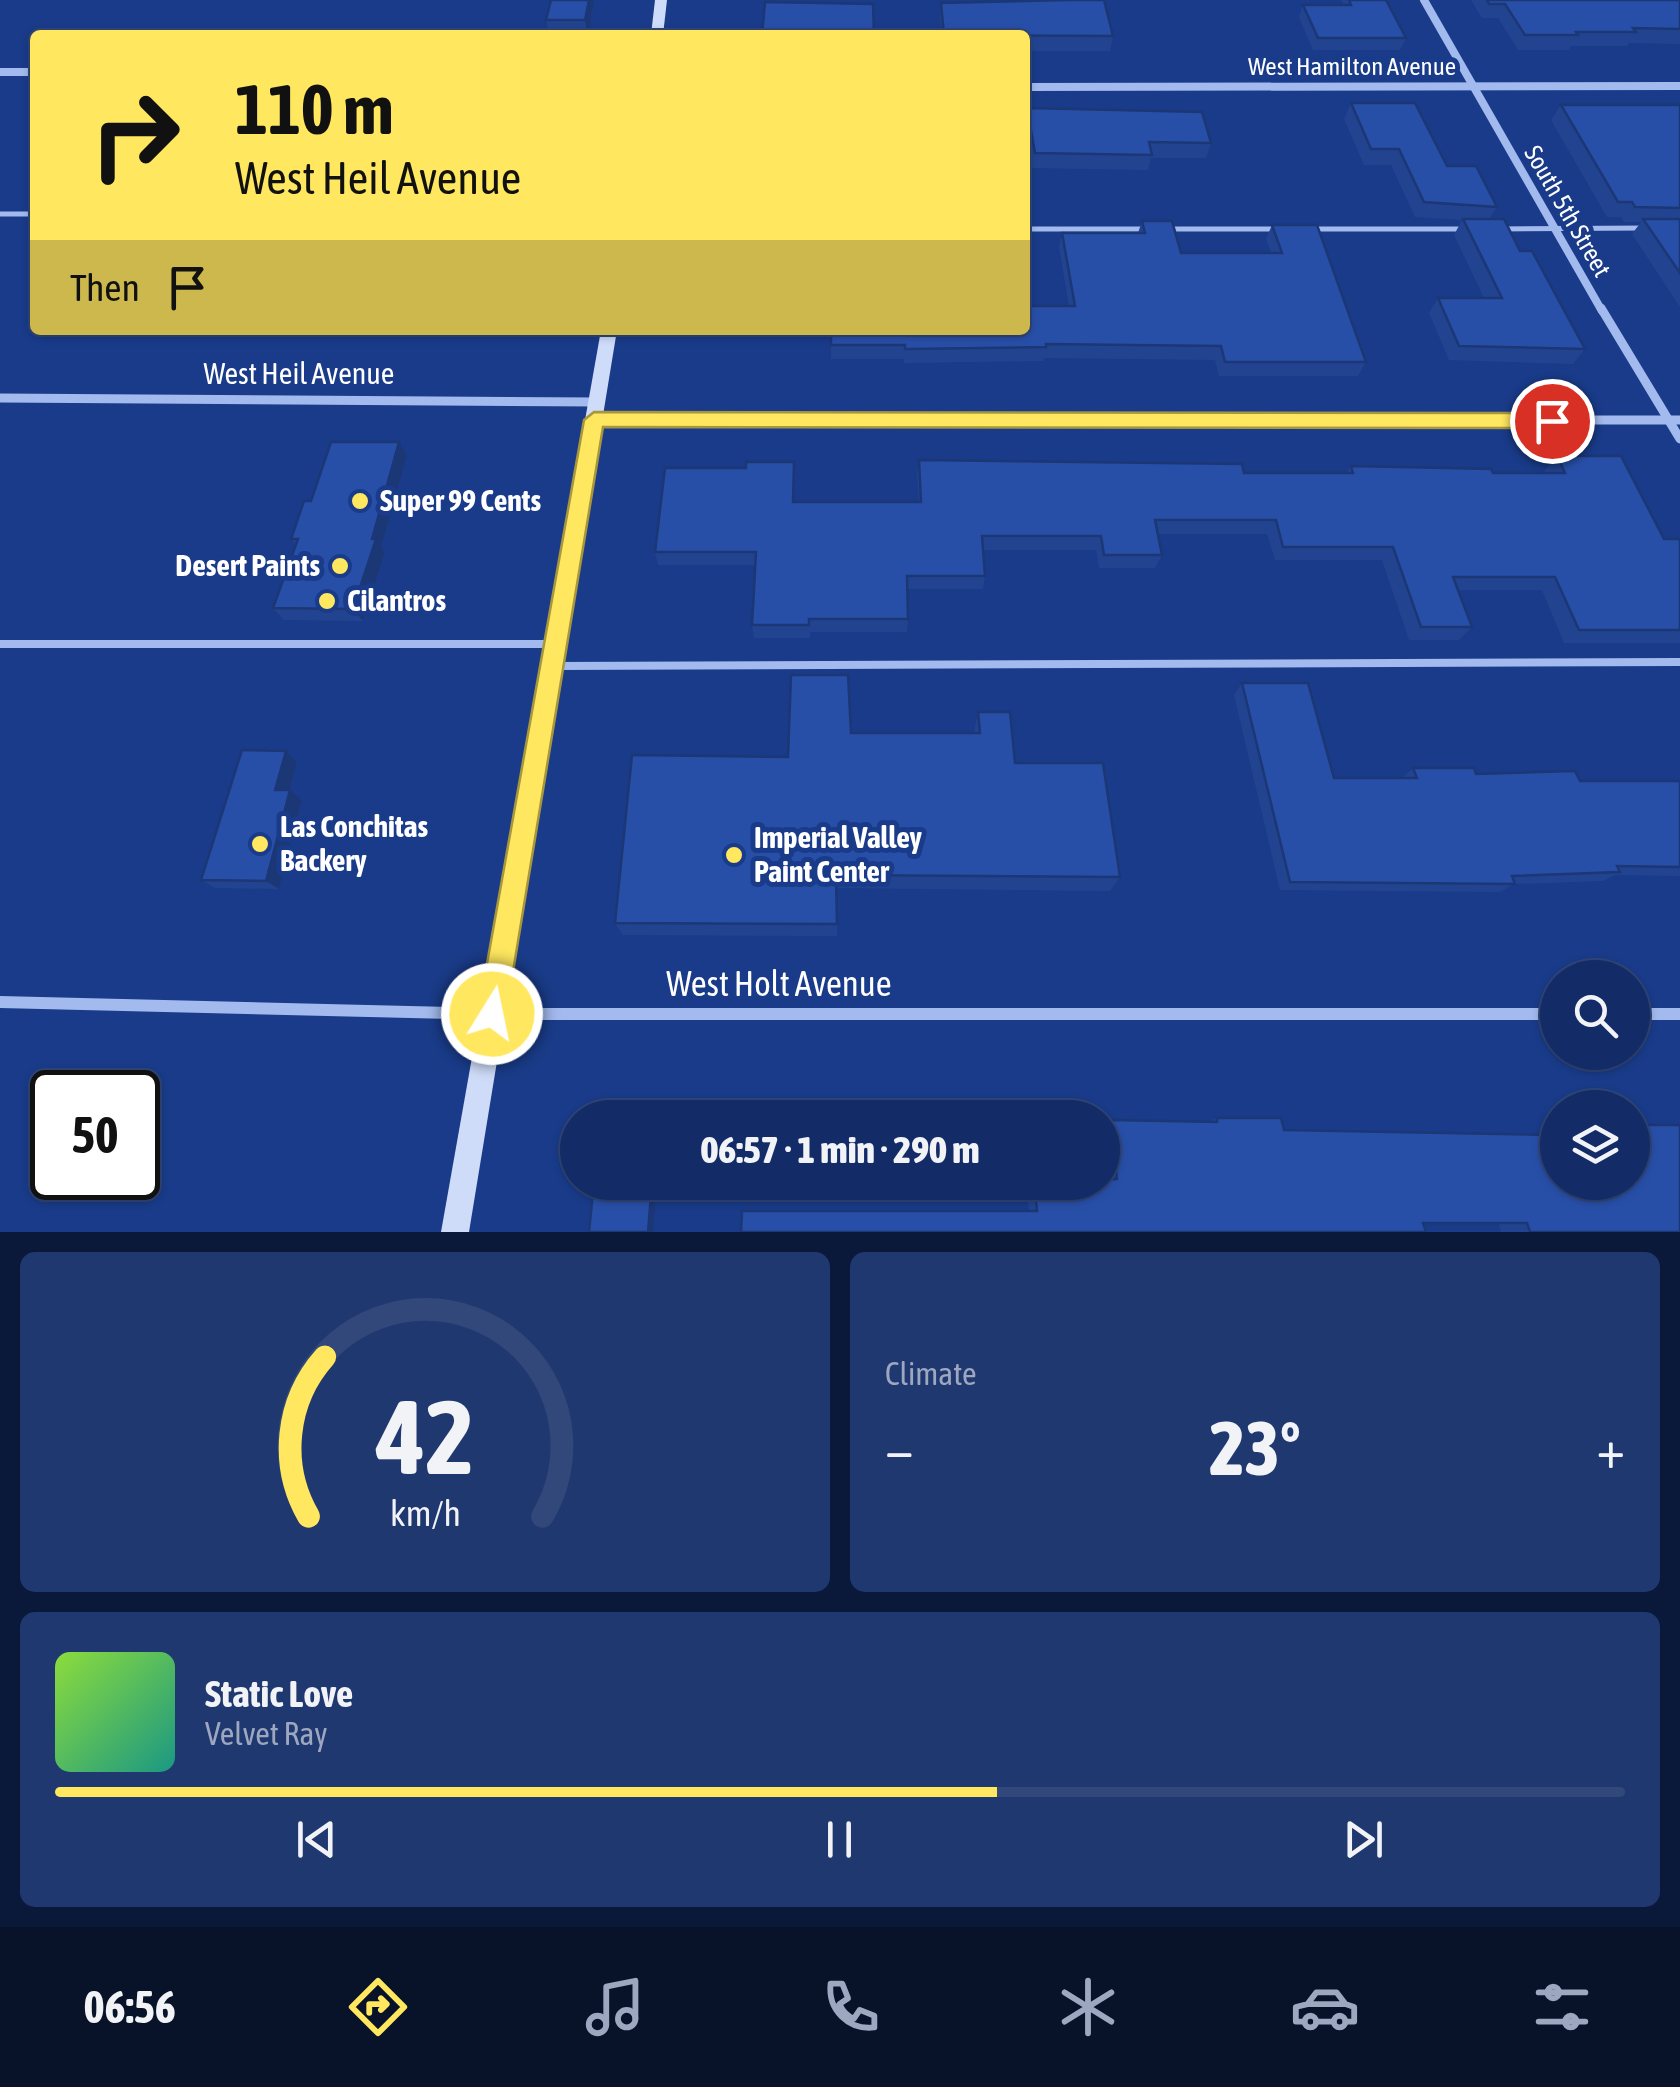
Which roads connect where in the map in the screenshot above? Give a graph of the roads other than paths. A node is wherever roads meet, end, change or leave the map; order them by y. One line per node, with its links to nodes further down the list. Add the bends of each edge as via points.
1 (661, 0): 3 (main road)
2 (1424, 0): 6 (street, South 5th Street)
3 (658, 30)
4 (0, 72): 5 (street)
5 (30, 72)
6 (1476, 86): 7 (street, West Hamilton Avenue); 8 (street, West Hamilton Avenue); 13 (street, South 5th Street)
7 (1680, 86)
8 (1030, 87)
9 (0, 214): 10 (lane)
10 (30, 214)
11 (1474, 228): 15 (lane)
12 (1494, 228): 13 (lane)
13 (1553, 228): 14 (lane); 19 (street, South 5th Street)
14 (1662, 228)
15 (1030, 229)
16 (608, 335): 18 (main road)
17 (0, 398): 18 (street, West Heil Avenue)
18 (596, 411): 19 (street, West Heil Avenue); 22 (main road)
19 (1675, 420): 20 (street, South 5th Street)
20 (1680, 439)
21 (0, 644): 22 (lane)
22 (555, 655): 23 (lane); 25 (main road)
23 (1680, 662)
24 (0, 1002): 25 (street, West Holt Avenue)
25 (492, 1014): 26 (street, West Holt Avenue); 29 (main road)
26 (1540, 1014)
27 (1650, 1014): 28 (street)
28 (1680, 1014)
29 (455, 1232)

